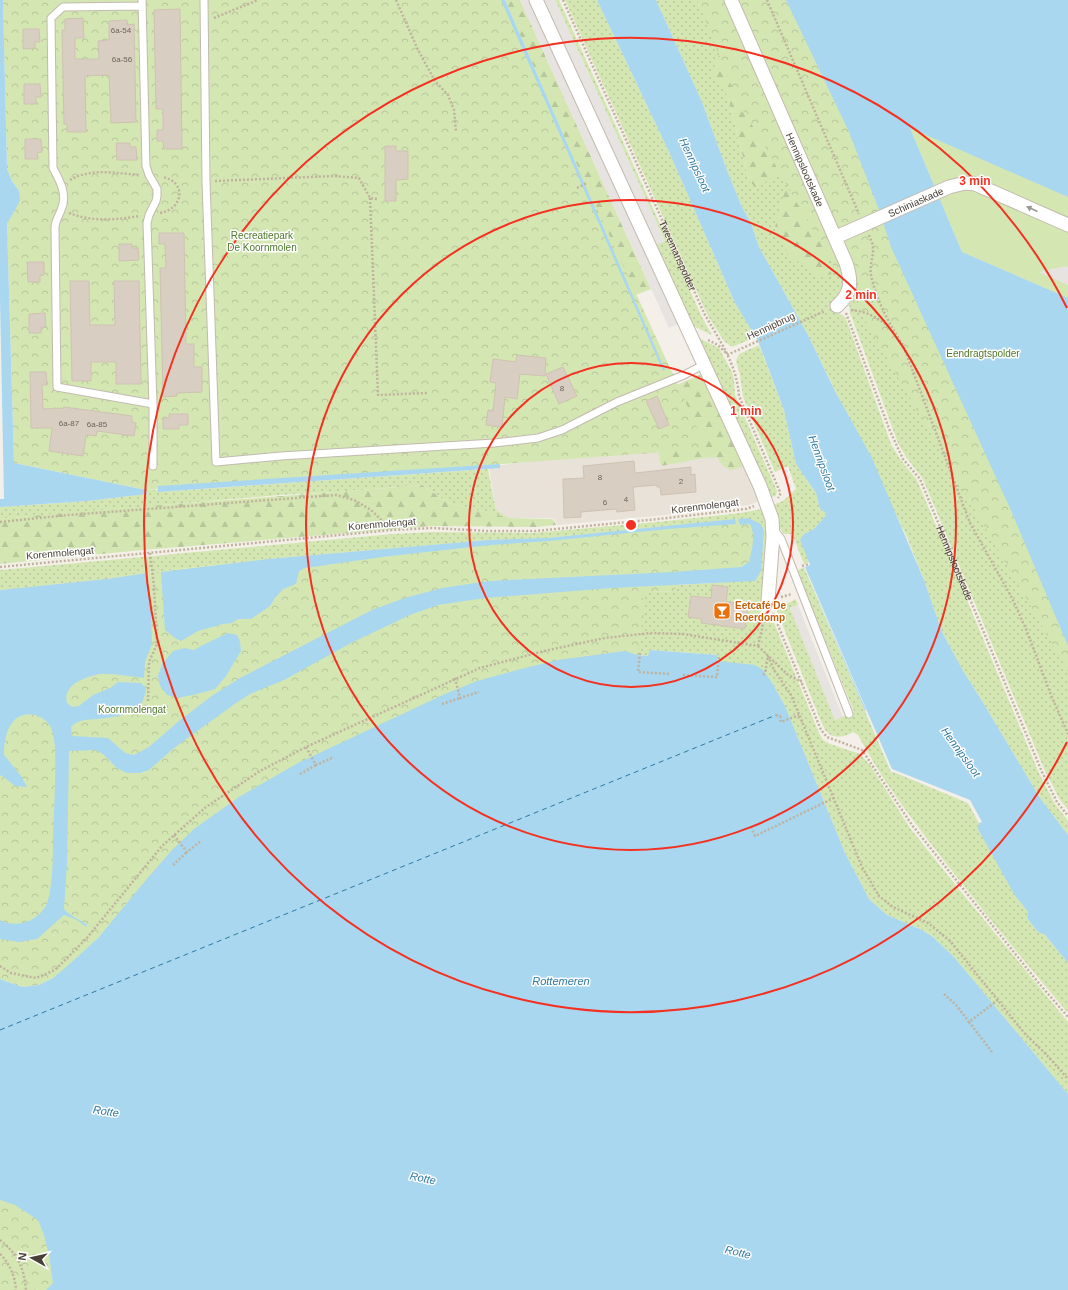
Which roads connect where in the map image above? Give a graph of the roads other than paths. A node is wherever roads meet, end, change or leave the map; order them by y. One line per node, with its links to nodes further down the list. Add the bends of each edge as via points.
1 (204, 0): 8 (lane, via 206,181 216,462 538,438 562,430 617,402)
2 (536, 0): 8 (street)
3 (731, 0): 6 (street, Hennipslootskade)
4 (142, 3): 9 (lane, via 146,166 157,189 156,201 147,223); 9 (lane, via 63,7 51,18 53,168 62,184 64,196 62,210 55,223 57,387)
5 (1068, 225): 6 (street, Schiniaskade, one-way to 6, via 975,184 965,183 949,187)
6 (836, 237): 7 (street, Hennipslootskade, via 850,275 850,287)
7 (841, 308)
8 (703, 365): 11 (street, via 760,486)
9 (153, 404): 10 (lane)
10 (153, 466)
11 (773, 529): 12 (street); 13 (lane, via 781,539)
12 (768, 602)
13 (849, 714)

